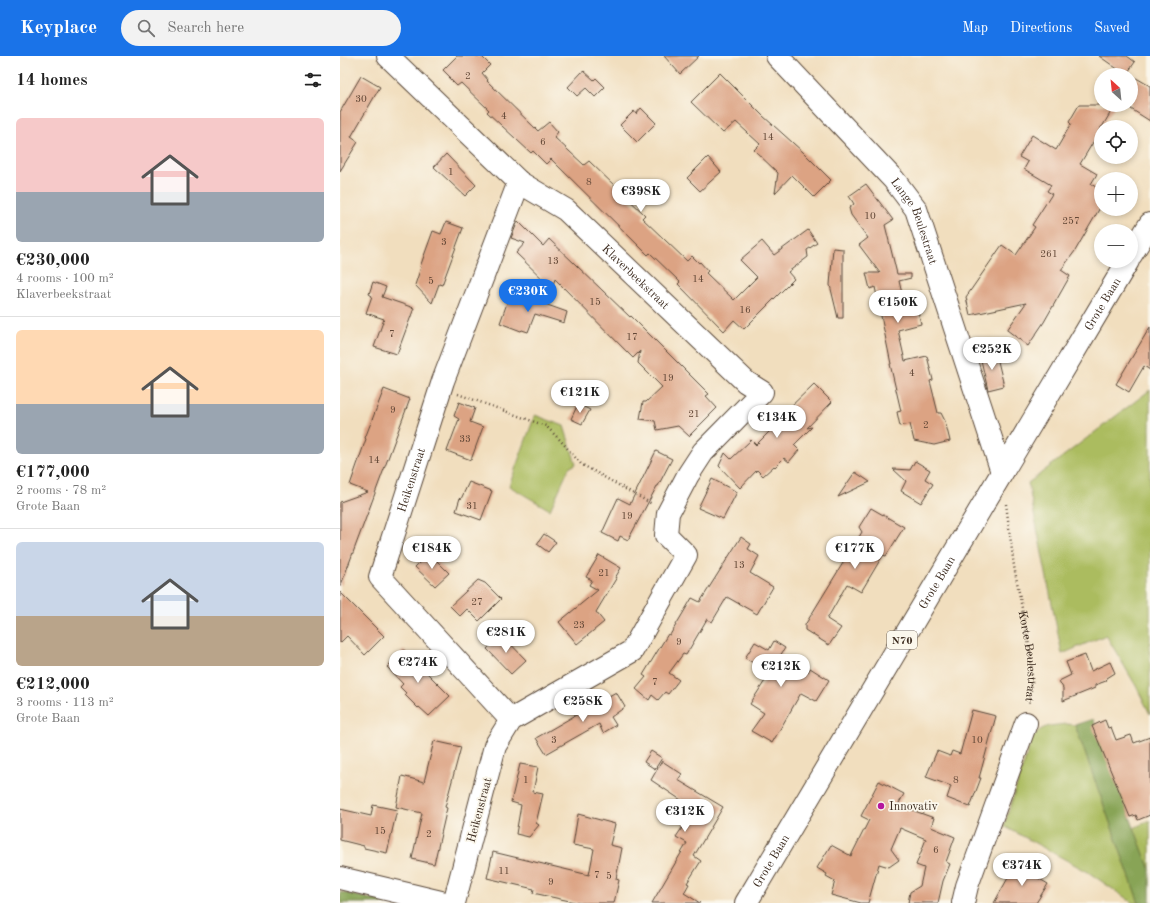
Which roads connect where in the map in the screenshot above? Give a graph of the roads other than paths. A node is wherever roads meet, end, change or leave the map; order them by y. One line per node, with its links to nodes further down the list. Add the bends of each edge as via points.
1 (388, 56): 3 (street, Klaverbeekstraat)
2 (777, 56): 7 (street, Lange Beulestraat, via 894,180 916,209)
3 (519, 182): 8 (street, Klaverbeekstraat, via 566,210 746,382 762,392 703,452 668,514 666,535); 9 (street, Heikenstraat, via 442,385 380,577)
4 (1150, 224): 5 (street)
5 (1138, 244)
6 (1124, 268): 7 (street, Grote Baan / N70)
7 (1002, 472): 14 (street, Grote Baan / N70)
8 (686, 555): 9 (street, Heikenstraat, via 632,651)
9 (511, 720): 13 (street, Heikenstraat, via 495,746)
10 (1026, 723): 15 (street)
11 (340, 878): 12 (street)
12 (445, 903)
13 (454, 903)
14 (746, 903)
15 (963, 903)

